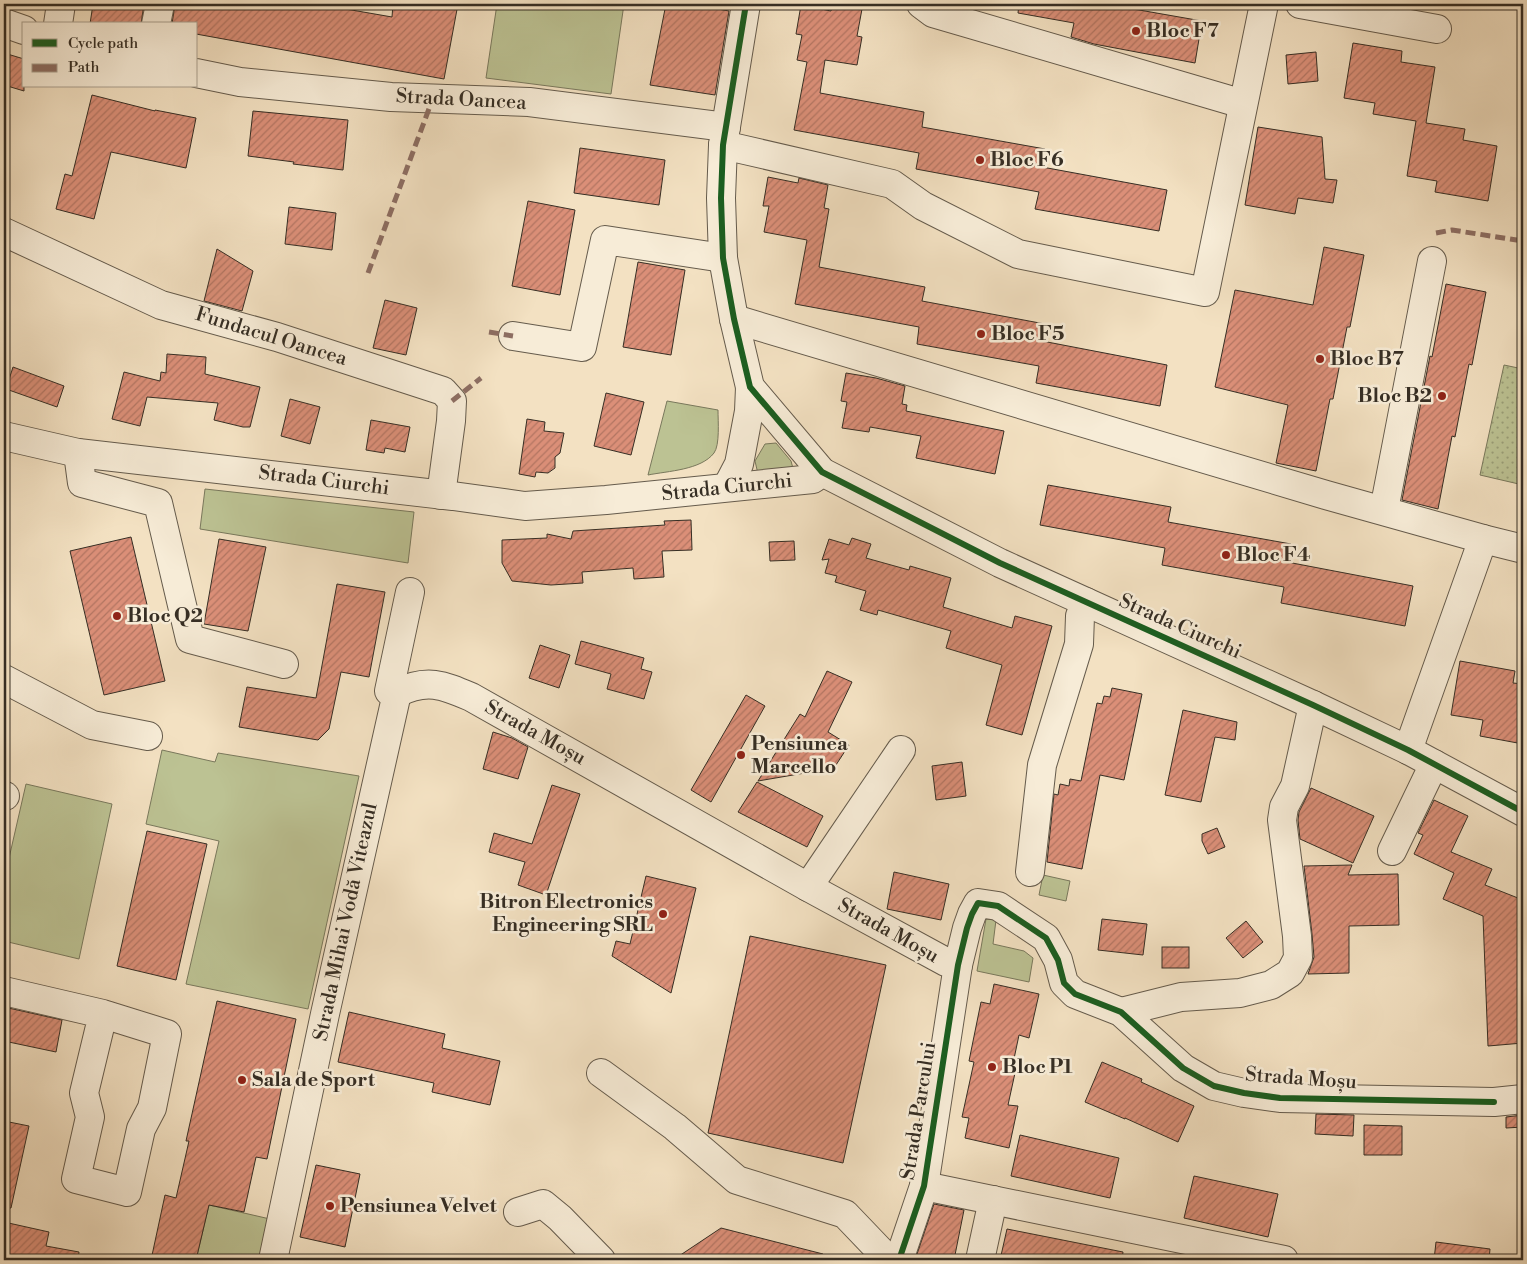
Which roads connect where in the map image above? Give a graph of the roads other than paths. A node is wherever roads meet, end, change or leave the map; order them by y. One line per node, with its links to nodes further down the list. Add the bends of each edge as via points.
1 (61, 4): 7 (street)
2 (160, 4): 8 (street)
3 (746, 4): 14 (street)
4 (921, 4): 13 (street, via 932,12)
5 (1264, 4): 13 (street)
6 (1300, 4): 11 (street)
7 (58, 22)
8 (156, 22)
9 (4, 23): 10 (street)
10 (22, 29)
11 (1436, 30)
12 (198, 73): 14 (street, Strada Oancea, via 249,83 391,97 529,102)
13 (1244, 104): 14 (street, Strada Oancea, via 1205,292 1018,254 923,206 892,184)
14 (724, 136): 16 (street)
15 (4, 232): 25 (street, Fundacul Oancea, via 161,305 277,337 443,391 452,401)
16 (723, 258): 18 (street); 19 (street, via 605,240 582,347)
17 (1432, 261): 26 (street)
18 (734, 319): 20 (street); 26 (street)
19 (513, 336)
20 (750, 387): 23 (street); 24 (street, via 739,464)
21 (4, 436): 22 (street, Strada Ciurchi)
22 (78, 453): 25 (street, Strada Ciurchi); 31 (street, via 82,484 158,503 190,639)
23 (822, 472): 24 (street, Strada Ciurchi, via 813,479); 30 (street, Strada Ciurchi, via 1000,563)
24 (727, 487): 25 (street, Strada Ciurchi, via 525,506)
25 (441, 495)
26 (1384, 510): 27 (street)
27 (1483, 539): 28 (street); 37 (street)
28 (1523, 549)
29 (410, 592): 33 (street, via 389,691)
30 (1086, 602): 34 (street, Strada Ciurchi); 41 (street, via 1080,616 1079,644 1042,765)
31 (284, 664)
32 (4, 679): 35 (street, via 92,725)
33 (398, 693): 42 (street, Strada Moșu, via 418,685 432,684 471,698); 53 (street, Strada Mihai Vodă Viteazul)
34 (1313, 705): 37 (street, Strada Ciurchi); 45 (street, via 1295,786 1284,807 1282,820 1297,936 1298,958 1290,973 1271,985 1240,994 1181,997)
35 (148, 736)
36 (901, 750): 42 (street)
37 (1408, 750): 38 (street, Strada Ciurchi)
38 (1434, 764): 39 (street, Strada Ciurchi); 40 (street)
39 (1523, 812)
40 (1392, 851)
41 (1030, 872)
42 (808, 887): 43 (street, Strada Moșu, via 946,962)
43 (958, 965): 45 (street, Strada Moșu, via 967,928 978,903 998,906 1046,938 1058,960 1064,984 1075,994); 49 (street, Strada Parcului)
44 (4, 991): 46 (street)
45 (1121, 1012): 48 (street, Strada Moșu, via 1183,1068 1214,1086 1244,1093 1280,1098)
46 (103, 1014): 46 (street, via 167,1034 152,1108 141,1129 127,1192 76,1179 90,1117 84,1094)
47 (601, 1073): 55 (street, via 675,1127 737,1180 845,1214)
48 (1523, 1100)
49 (924, 1186): 50 (street, Strada Parcului); 56 (street, Strada Parcului)
50 (992, 1200): 52 (street, Strada Parcului); 57 (street)
51 (518, 1212): 54 (street, via 543,1204)
52 (1252, 1257): 58 (street, Strada Parcului)
53 (273, 1260)
54 (602, 1260)
55 (889, 1260)
56 (899, 1260)
57 (980, 1260)
58 (1284, 1260)

